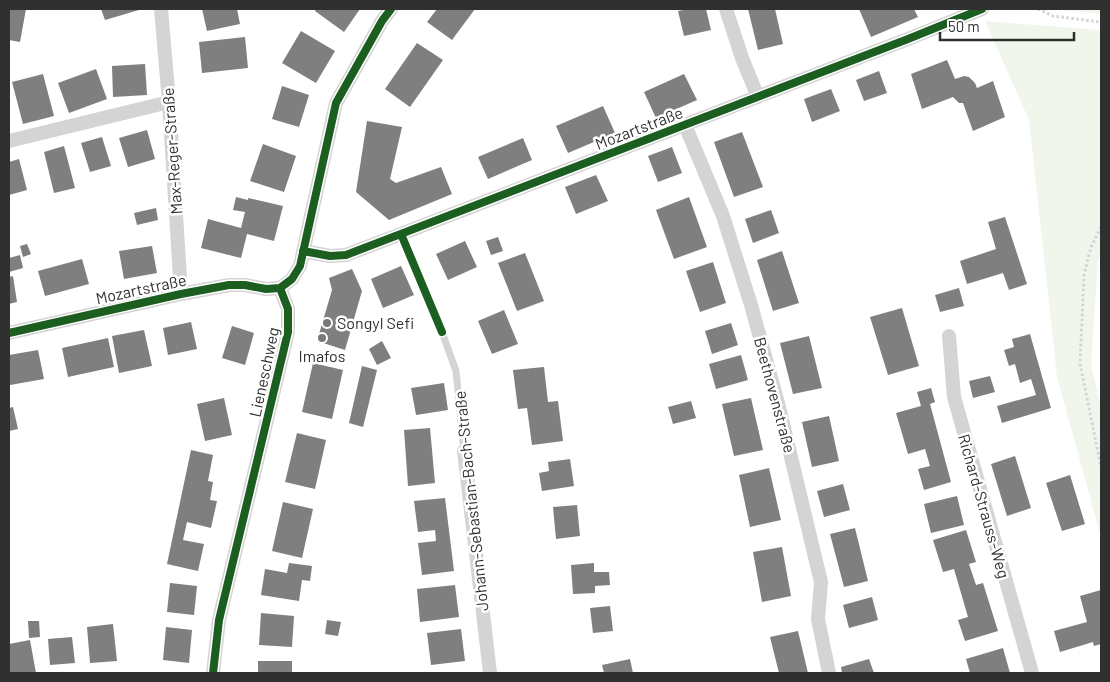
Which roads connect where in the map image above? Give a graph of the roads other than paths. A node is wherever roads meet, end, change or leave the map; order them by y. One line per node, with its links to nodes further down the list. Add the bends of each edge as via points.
1 (161, 9): 6 (street, Max-Reger-Straße)
2 (390, 9): 9 (street, via 336,103)
3 (726, 9): 5 (street)
4 (982, 9): 5 (street, Mozartstraße)
5 (758, 97): 7 (street, Mozartstraße)
6 (169, 102): 8 (street); 11 (street, Max-Reger-Straße)
7 (686, 125): 9 (street, Mozartstraße, via 346,255); 18 (street, Beethovenstraße, via 722,216 778,403 821,582 818,619)
8 (9, 141)
9 (303, 251): 10 (street, via 300,266 292,279)
10 (280, 288): 11 (street, Mozartstraße, via 229,285); 16 (street, Lieneschweg, via 288,309 288,332 219,620)
11 (181, 294): 13 (street, Mozartstraße)
12 (442, 332): 15 (lane, Johann-Sebastian-Bach-Straße, via 456,371)
13 (9, 333)
14 (949, 336): 19 (street, Richard-Strauss-Weg, via 954,397)
15 (464, 451): 17 (street, Johann-Sebastian-Bach-Straße)
16 (213, 673)
17 (490, 673)
18 (829, 673)
19 (1032, 673)

